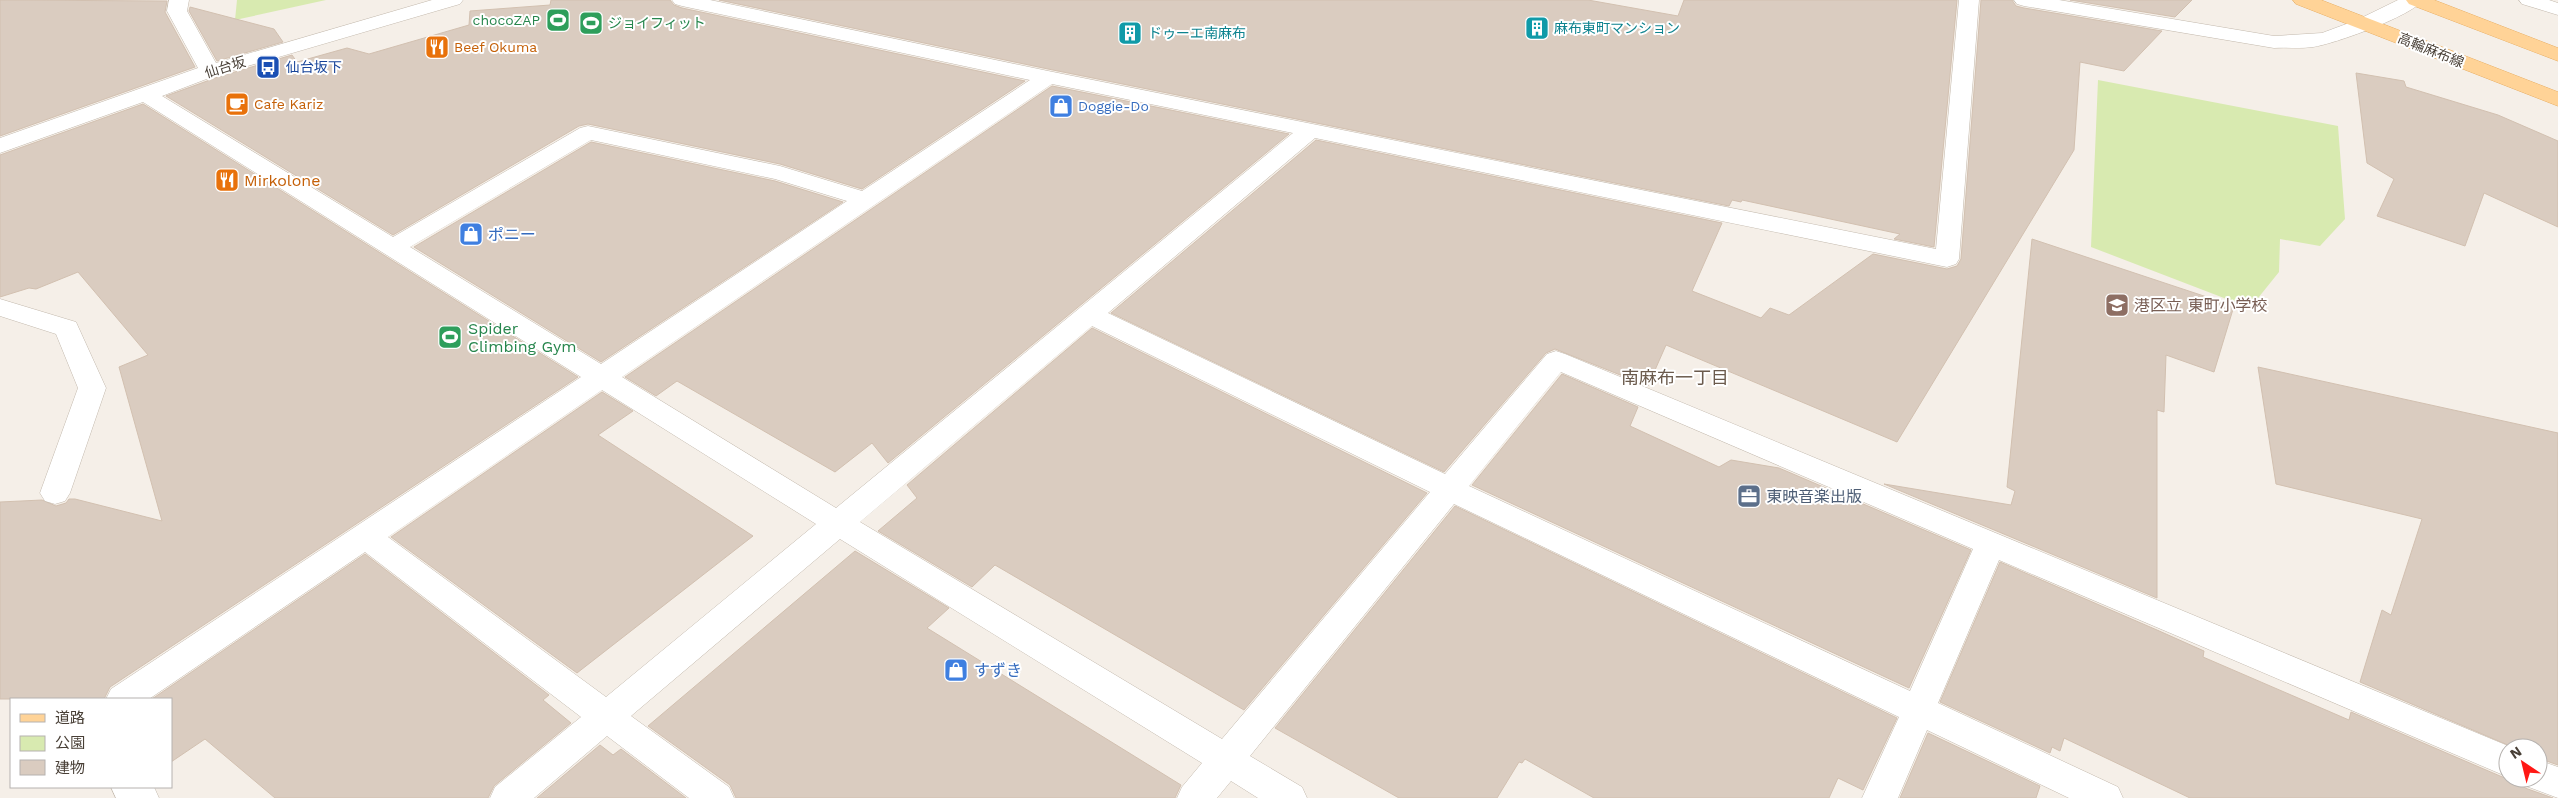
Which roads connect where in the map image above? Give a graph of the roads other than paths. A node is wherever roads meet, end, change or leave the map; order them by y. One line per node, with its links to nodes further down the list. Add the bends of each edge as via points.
1 (179, 0): 12 (street, via 177,10)
2 (453, 0): 12 (street, 仙台坂)
3 (682, 0): 13 (street)
4 (1970, 0): 16 (street, via 1946,259)
5 (2024, 0): 10 (street, via 2274,42 2311,41)
6 (2303, 0): 10 (main road, 高輪麻布線)
7 (2414, 0): 10 (street); 11 (main road)
8 (2529, 0): 9 (street)
9 (2558, 9)
10 (2365, 24): 15 (main road, 高輪麻布線)
11 (2558, 55)
12 (210, 71): 14 (street, 仙台坂)
13 (1048, 77): 16 (street); 18 (street)
14 (144, 94): 17 (street, 仙台坂); 19 (street)
15 (2558, 100)
16 (1311, 130): 21 (street)
17 (0, 146)
18 (868, 200): 19 (street, via 780,173 588,133); 22 (street)
19 (392, 247): 22 (street)
20 (0, 307): 24 (street, via 67,328 92,388)
21 (1091, 315): 23 (street); 25 (street)
22 (603, 377): 25 (street); 26 (street)
23 (1449, 489): 27 (street, via 1556,360); 29 (street); 32 (street)
24 (55, 493)
25 (837, 524): 30 (street); 32 (street)
26 (366, 537): 28 (street); 30 (street)
27 (1991, 543): 29 (street); 31 (street)
28 (124, 698)
29 (1920, 710): 39 (street); 40 (street)
30 (608, 716): 35 (street); 36 (street)
31 (2498, 758)
32 (1226, 760): 37 (street); 38 (street)
33 (130, 788): 34 (street)
34 (141, 798)
35 (508, 798)
36 (716, 798)
37 (1195, 798)
38 (1289, 798)
39 (1880, 798)
40 (2105, 798)

